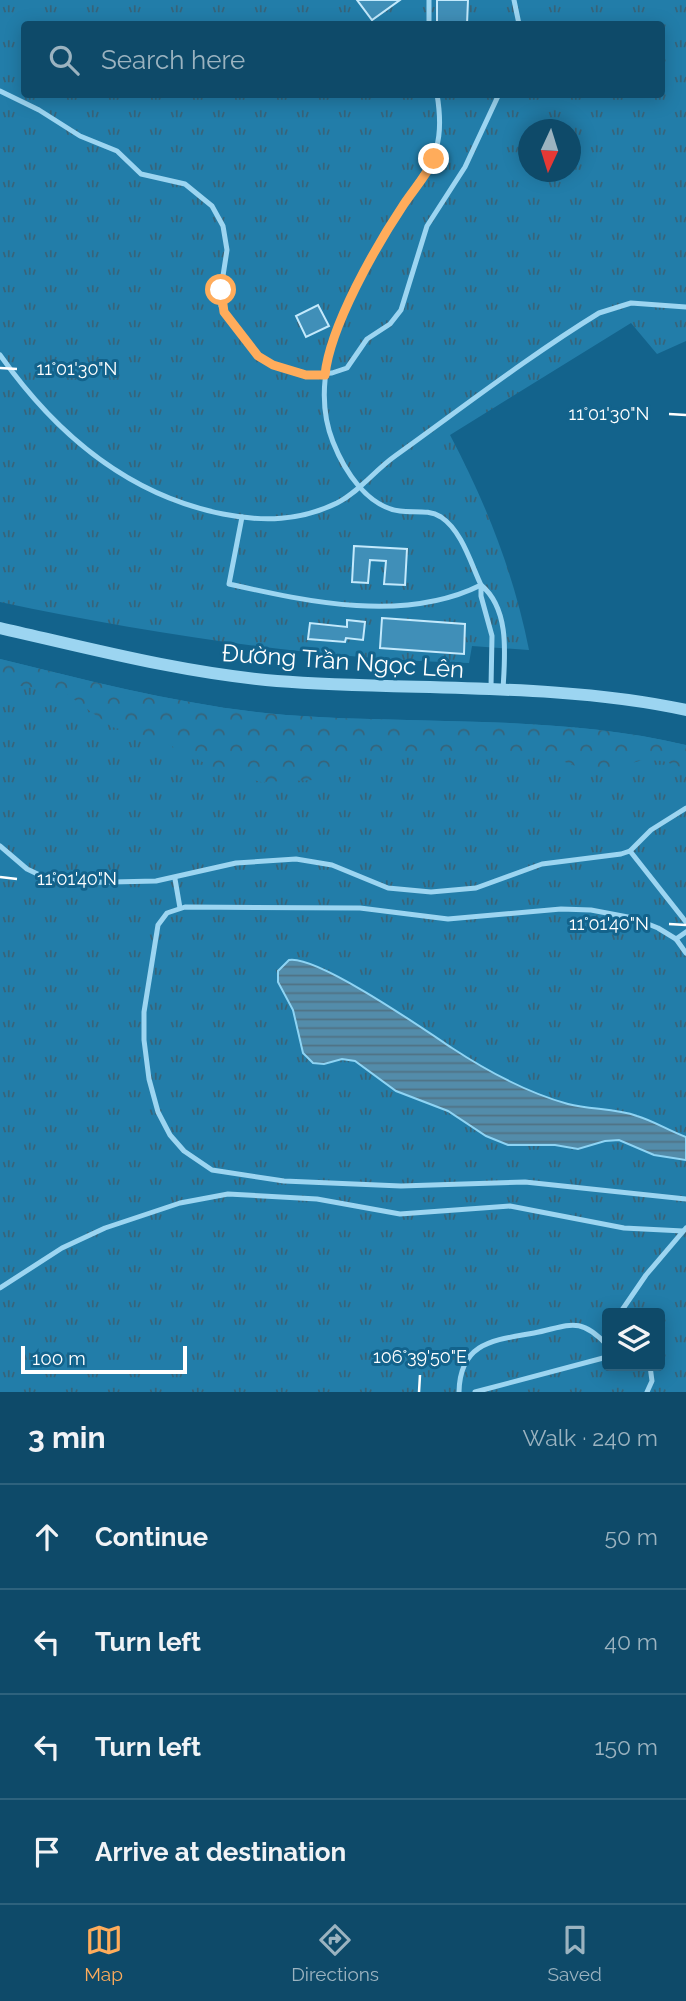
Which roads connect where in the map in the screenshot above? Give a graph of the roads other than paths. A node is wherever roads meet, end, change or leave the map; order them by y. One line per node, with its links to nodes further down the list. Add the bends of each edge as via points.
1 (429, 0): 3 (lane)
2 (514, 0): 4 (lane)
3 (429, 21)
4 (518, 21)
5 (0, 91): 10 (lane, via 80,136 117,151 141,174 178,181 207,201 225,232 227,262 220,295 224,312 264,360 306,375)
6 (437, 98): 10 (lane, via 440,126 434,159 357,288 334,337)
7 (497, 98): 10 (lane, via 465,167 427,226 401,310 390,324 367,339 353,363)
8 (686, 307): 11 (lane, via 631,303 599,313 392,459)
9 (0, 355): 12 (lane, via 50,416 103,463 176,501)
10 (325, 375): 11 (lane, via 325,413 332,439)
11 (360, 487): 12 (lane, via 337,503 299,517); 13 (lane, via 384,507 429,512 446,521)
12 (242, 517): 13 (lane, via 229,584 317,600 397,606 445,600)
13 (481, 585): 15 (lane, via 492,636); 15 (lane, via 491,594 501,620 504,648)
14 (0, 628): 15 (street, Đường Trần Ngọc Lên, via 158,664 252,678)
15 (496, 692): 16 (street, Đường Trần Ngọc Lên, via 616,699)
16 (686, 710)
17 (686, 808): 19 (lane, via 651,830)
18 (0, 846): 20 (lane, via 27,869 58,882)
19 (630, 851): 20 (lane, via 542,864 485,885 446,892 388,888 332,864 296,859 236,863); 22 (lane)
20 (174, 878): 21 (lane)
21 (180, 908): 24 (lane, via 360,908 448,919 577,909 633,918); 26 (lane, via 167,913 158,925 146,997 144,1040 155,1102 174,1140 203,1166 222,1174)
22 (686, 922)
23 (686, 932): 24 (lane)
24 (676, 939): 25 (lane)
25 (686, 953)
26 (267, 1180): 27 (lane); 28 (lane, via 401,1186 525,1182)
27 (266, 1194): 29 (lane, via 400,1213 510,1206 624,1228); 30 (lane, via 203,1198 125,1220 62,1248)
28 (686, 1199)
29 (684, 1230): 31 (lane)
30 (0, 1288)
31 (623, 1308)
32 (602, 1340): 35 (lane, via 587,1328 572,1324 499,1338 471,1356)
33 (602, 1359): 36 (lane)
34 (651, 1371): 37 (lane)
35 (459, 1392)
36 (475, 1392)
37 (647, 1392)

